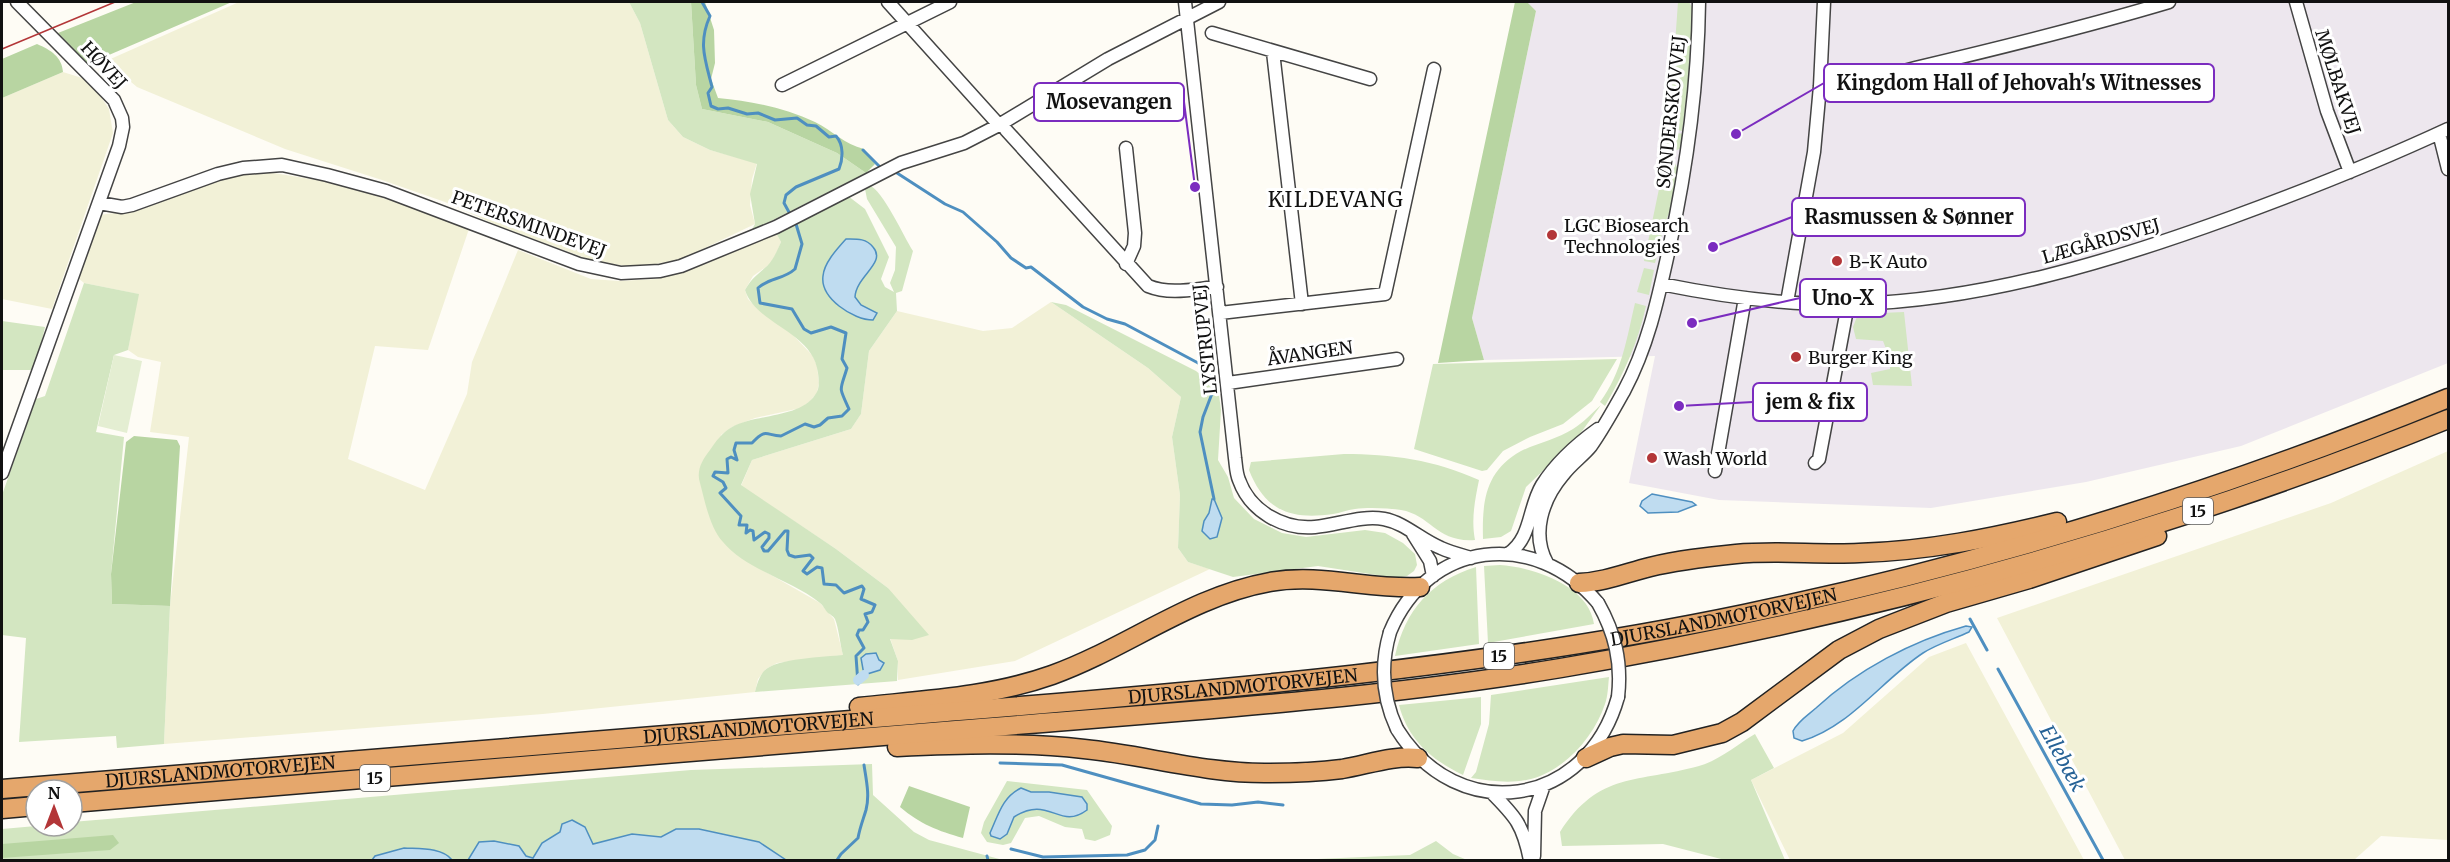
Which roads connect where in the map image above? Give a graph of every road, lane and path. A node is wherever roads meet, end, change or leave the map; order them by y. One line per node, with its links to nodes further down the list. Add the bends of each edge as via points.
1 (17, 2): 23 (street, HØVEJ, via 119,109 122,135)
2 (888, 2): 11 (street)
3 (950, 2): 11 (street)
4 (1185, 2): 10 (street, LYSTRUPVEJ)
5 (1218, 2): 10 (street, PETERSMINDEVEJ)
6 (1700, 2): 25 (street, SØNDERSKOVVEJ, via 1687,158)
7 (1824, 2): 17 (street)
8 (2169, 2): 17 (street, via 1942,62)
9 (2296, 2): 22 (street, MØLBAKVEJ, via 2316,77)
10 (1187, 18): 18 (street, PETERSMINDEVEJ, via 1108,59); 26 (street, LYSTRUPVEJ)
11 (905, 22): 16 (street); 18 (street)
12 (1212, 33): 13 (street)
13 (1273, 52): 15 (street); 29 (street)
14 (1434, 69): 29 (street, via 1385,294)
15 (1370, 79)
16 (782, 85)
17 (1820, 86): 28 (street, via 1814,152)
18 (1003, 127): 23 (street, PETERSMINDEVEJ, via 901,163 776,227 660,271 621,273 579,264 386,191 282,165 218,174 132,205); 24 (street)
19 (2444, 131): 21 (street); 22 (street, LÆGÅRDSVEJ)
20 (1126, 148): 24 (street, via 1135,233 1134,246)
21 (2448, 169)
22 (2350, 172): 30 (street, LÆGÅRDSVEJ, via 2209,226 2088,265 1959,294)
23 (99, 203): 40 (street)
24 (1125, 264): 26 (street, via 1148,286 1160,291)
25 (1661, 284): 27 (street, LÆGÅRDSVEJ); 36 (street, SØNDERSKOVVEJ, via 1637,365)
26 (1217, 287): 31 (street, LYSTRUPVEJ)
27 (1744, 298): 28 (street, LÆGÅRDSVEJ); 39 (street)
28 (1788, 302): 30 (street, LÆGÅRDSVEJ)
29 (1302, 304): 31 (street)
30 (1848, 304): 38 (street, via 1819,459)
31 (1220, 313): 33 (street, LYSTRUPVEJ)
32 (1398, 359): 33 (street, ÅVANGEN)
33 (1228, 383): 41 (street, LYSTRUPVEJ, via 1238,479 1264,513 1294,527 1383,519)
34 (2448, 398): 37 (highway, DJURSLANDMOTORVEJEN / 15)
35 (2448, 420): 47 (highway, DJURSLANDMOTORVEJEN / 15, via 2256,491 2025,564 1869,606 1669,648 1546,670 1284,703); 50 (highway, via 2314,480 1879,629 1839,650 1722,733 1673,745 1623,744)
36 (1602, 427): 42 (street, SØNDERSKOVVEJ, via 1582,441 1542,486 1523,540); 44 (street, SØNDERSKOVVEJ, via 1562,475 1543,509 1539,540)
37 (2318, 448): 46 (highway, via 1993,538 1925,549 1739,554 1679,561); 48 (highway, DJURSLANDMOTORVEJEN / 15, via 2184,495 1976,558 1743,614 1553,649 1281,683)
38 (1815, 463)
39 (1715, 471)
40 (2, 473)
41 (1410, 530): 43 (street, LYSTRUPVEJ, via 1440,548); 45 (street, via 1424,549)
42 (1508, 554): 43 (street); 44 (street)
43 (1471, 558): 45 (street)
44 (1547, 563): 46 (street)
45 (1427, 581): 48 (highway, via 1384,587 1323,579 1270,582 1206,601 1052,675 990,692); 49 (street, bridge, via 1402,607 1390,632 1384,660 1387,703 1397,729)
46 (1579, 583): 50 (street, bridge, via 1598,603 1611,628 1618,655 1618,697 1606,730)
47 (679, 753): 49 (highway, via 1001,744 1085,749 1198,767 1268,773 1339,769 1406,756); 54 (highway, DJURSLANDMOTORVEJEN / 15)
48 (398, 757): 52 (highway, DJURSLANDMOTORVEJEN / 15)
49 (1418, 758): 53 (street, via 1452,781)
50 (1586, 758): 51 (street)
51 (1544, 785): 53 (street); 57 (street, via 1535,811)
52 (2, 789)
53 (1491, 792): 57 (street, via 1521,826)
54 (84, 802)
55 (24, 807): 56 (highway)
56 (2, 808)
57 (1532, 861)

